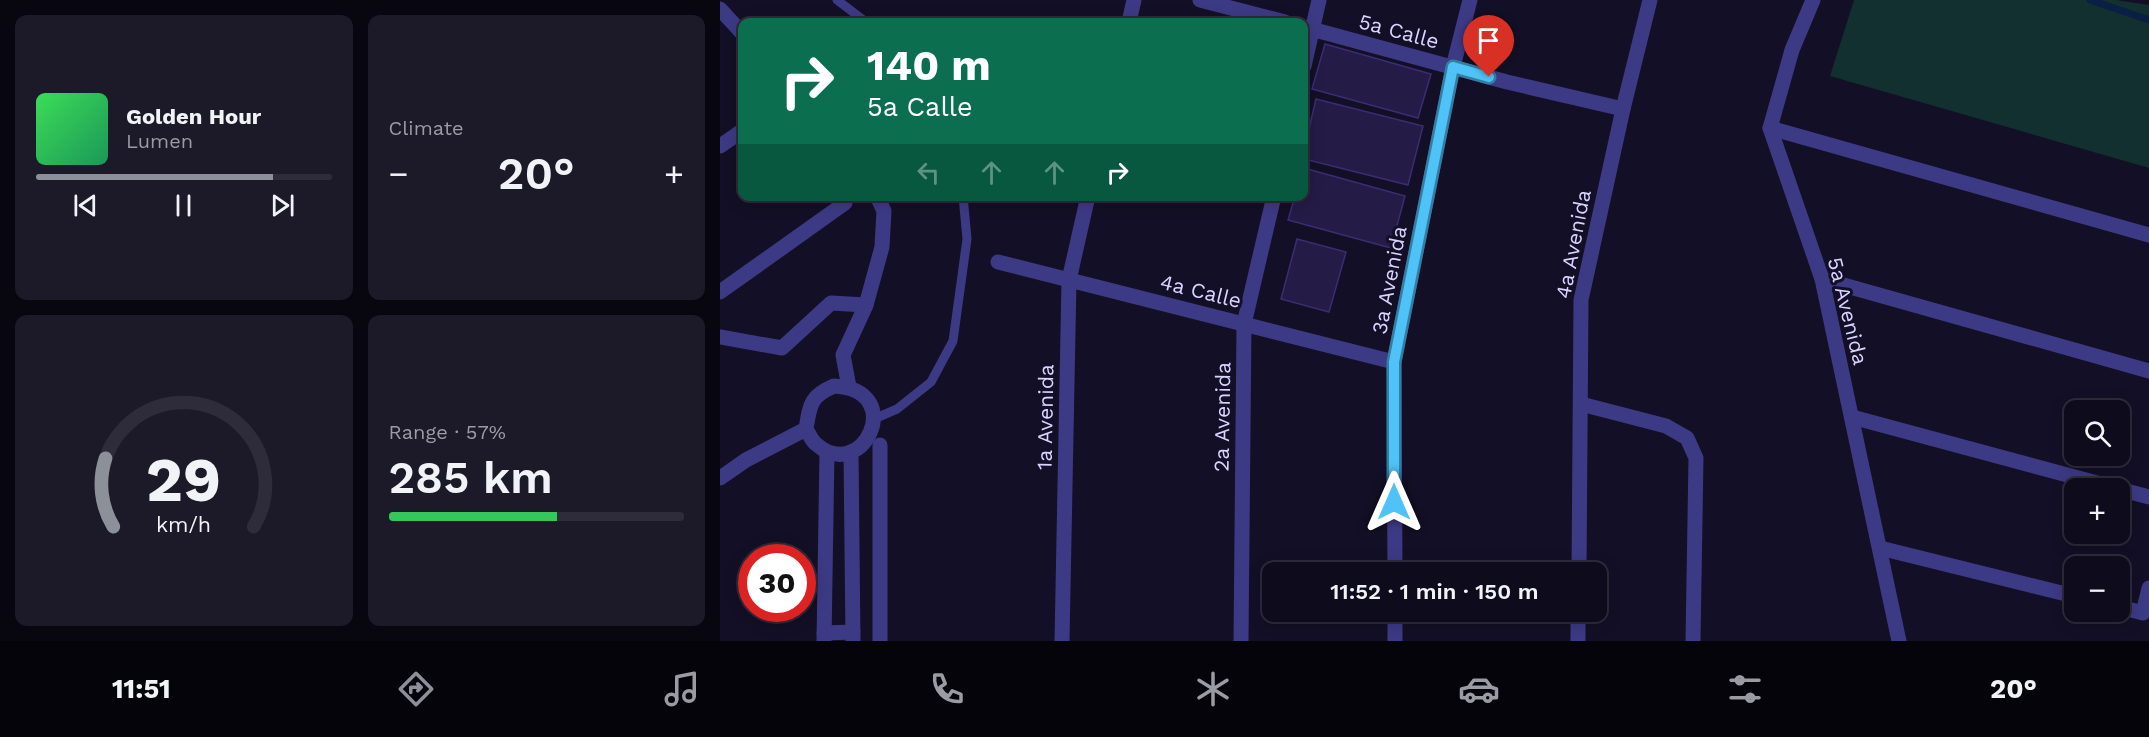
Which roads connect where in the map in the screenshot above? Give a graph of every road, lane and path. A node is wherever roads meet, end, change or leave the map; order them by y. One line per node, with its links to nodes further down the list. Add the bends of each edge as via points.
1 (837, 0): 9 (lane)
2 (1134, 0): 10 (street)
3 (1200, 0): 11 (street)
4 (1319, 0): 13 (street)
5 (1470, 0): 14 (street, 3a Avenida)
6 (1650, 0): 15 (street, 4a Avenida)
7 (1813, 0): 16 (street, via 1792,50)
8 (720, 9): 12 (street)
9 (861, 18)
10 (1130, 18)
11 (1270, 18)
12 (738, 29)
13 (1308, 29): 14 (street, 5a Calle)
14 (1453, 67): 15 (street, 5a Calle); 32 (street, 3a Avenida)
15 (1623, 109): 35 (street, 4a Avenida, via 1581,300)
16 (1770, 128): 24 (street); 26 (street, 5a Avenida)
17 (738, 134): 18 (street)
18 (720, 146)
19 (880, 201): 29 (street, via 884,210 882,248)
20 (963, 201): 37 (lane, via 967,239 953,340 931,382 897,409)
21 (1087, 201): 27 (street, 1a Avenida)
22 (1273, 201): 30 (street, 2a Avenida)
23 (845, 203): 28 (street)
24 (2149, 235)
25 (998, 262): 27 (street, 4a Calle)
26 (1822, 279): 33 (street); 36 (street, 5a Avenida)
27 (1069, 280): 30 (street, 4a Calle); 57 (street, 1a Avenida)
28 (720, 292)
29 (866, 305): 31 (street, via 831,303 782,348); 34 (street, via 843,355)
30 (1244, 324): 32 (street, 4a Calle); 58 (street, 2a Avenida)
31 (720, 337)
32 (1394, 362): 47 (street, 3a Avenida)
33 (2149, 370)
34 (849, 387): 37 (street, via 871,405); 38 (street, via 820,392 811,403)
35 (1581, 404): 48 (street, 4a Avenida); 61 (street, via 1666,426 1687,438 1696,458)
36 (1852, 417): 43 (street); 44 (street, 5a Avenida)
37 (874, 419): 41 (street, via 872,433)
38 (806, 429): 40 (street); 42 (street)
39 (880, 445): 56 (street)
40 (827, 452): 41 (street); 45 (street)
41 (851, 452): 46 (street)
42 (720, 478)
43 (2149, 497)
44 (1880, 548): 50 (street); 62 (street, 5a Avenida)
45 (825, 559): 46 (street); 55 (street)
46 (852, 560): 54 (street)
47 (1395, 562)
48 (1579, 562)
49 (2149, 588): 51 (street, via 2143,613)
50 (2064, 594)
51 (2130, 610)
52 (1395, 622): 59 (street)
53 (1578, 622): 60 (street)
54 (853, 636): 55 (street)
55 (824, 637)
56 (880, 641)
57 (1062, 641)
58 (1241, 641)
59 (1395, 641)
60 (1578, 641)
61 (1693, 641)
62 (1899, 641)

